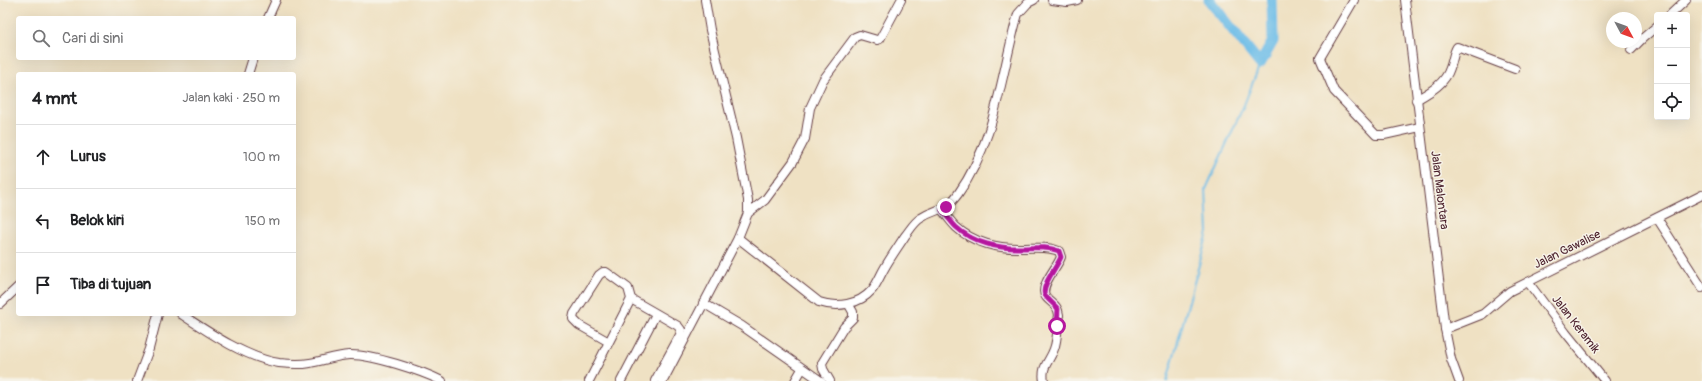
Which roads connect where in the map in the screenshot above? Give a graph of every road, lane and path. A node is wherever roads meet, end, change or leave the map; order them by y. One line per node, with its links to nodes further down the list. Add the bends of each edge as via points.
1 (276, 0): 11 (street)
2 (705, 0): 21 (street, via 736,138 748,200)
3 (901, 0): 21 (street, via 880,38 877,40 860,35 855,37 822,80 810,108 805,138 793,162 765,200)
4 (1034, 0): 20 (street, via 1018,14 994,113 975,167 949,205)
5 (1052, 0): 6 (street)
6 (1077, 0)
7 (1354, 0): 18 (street, via 1320,58 1334,91 1376,135)
8 (1405, 0): 17 (street, Jalan Malontara)
9 (1686, 0): 10 (street)
10 (1673, 12)
11 (269, 16)
12 (1654, 29): 13 (street)
13 (1631, 50)
14 (252, 60): 16 (street)
15 (1515, 69): 17 (street, via 1458,47 1445,77 1435,89)
16 (249, 72)
17 (1416, 100): 18 (street, Jalan Malontara)
18 (1420, 127): 34 (street, Jalan Malontara)
19 (1702, 195): 22 (street, Jalan Gawalise)
20 (942, 210): 30 (street, via 916,222 872,290); 46 (street, via 961,231 991,245 1011,248 1052,248 1059,251 1061,257 1044,285 1043,292 1058,309 1059,315 1054,349 1047,360)
21 (748, 213): 23 (street)
22 (1657, 218): 24 (street, Jalan Gawalise); 25 (street)
23 (738, 238): 28 (street); 30 (street, via 819,302)
24 (1528, 282): 34 (street, Jalan Gawalise, via 1503,296 1488,311); 48 (street, Jalan Keramik)
25 (1702, 288)
26 (16, 289): 29 (street)
27 (631, 299): 31 (street); 35 (street); 35 (street, via 628,288 603,272 574,314 573,319 576,323)
28 (703, 303): 36 (street, via 778,349); 42 (street)
29 (0, 304)
30 (849, 304): 45 (street, via 853,318 822,363)
31 (656, 314): 40 (street); 41 (street, via 681,330)
32 (157, 316): 37 (street)
33 (184, 316): 38 (street, via 266,360 280,363 310,363 349,355 361,356 406,366)
34 (1445, 329): 47 (street, Jalan Malontara, via 1451,359)
35 (609, 342): 39 (street)
36 (802, 369): 43 (street); 44 (street)
37 (140, 379)
38 (442, 381)
39 (589, 381)
40 (621, 381)
41 (655, 381)
42 (663, 381)
43 (795, 381)
44 (821, 381)
45 (830, 381)
46 (1044, 381)
47 (1459, 381)
48 (1605, 381)

